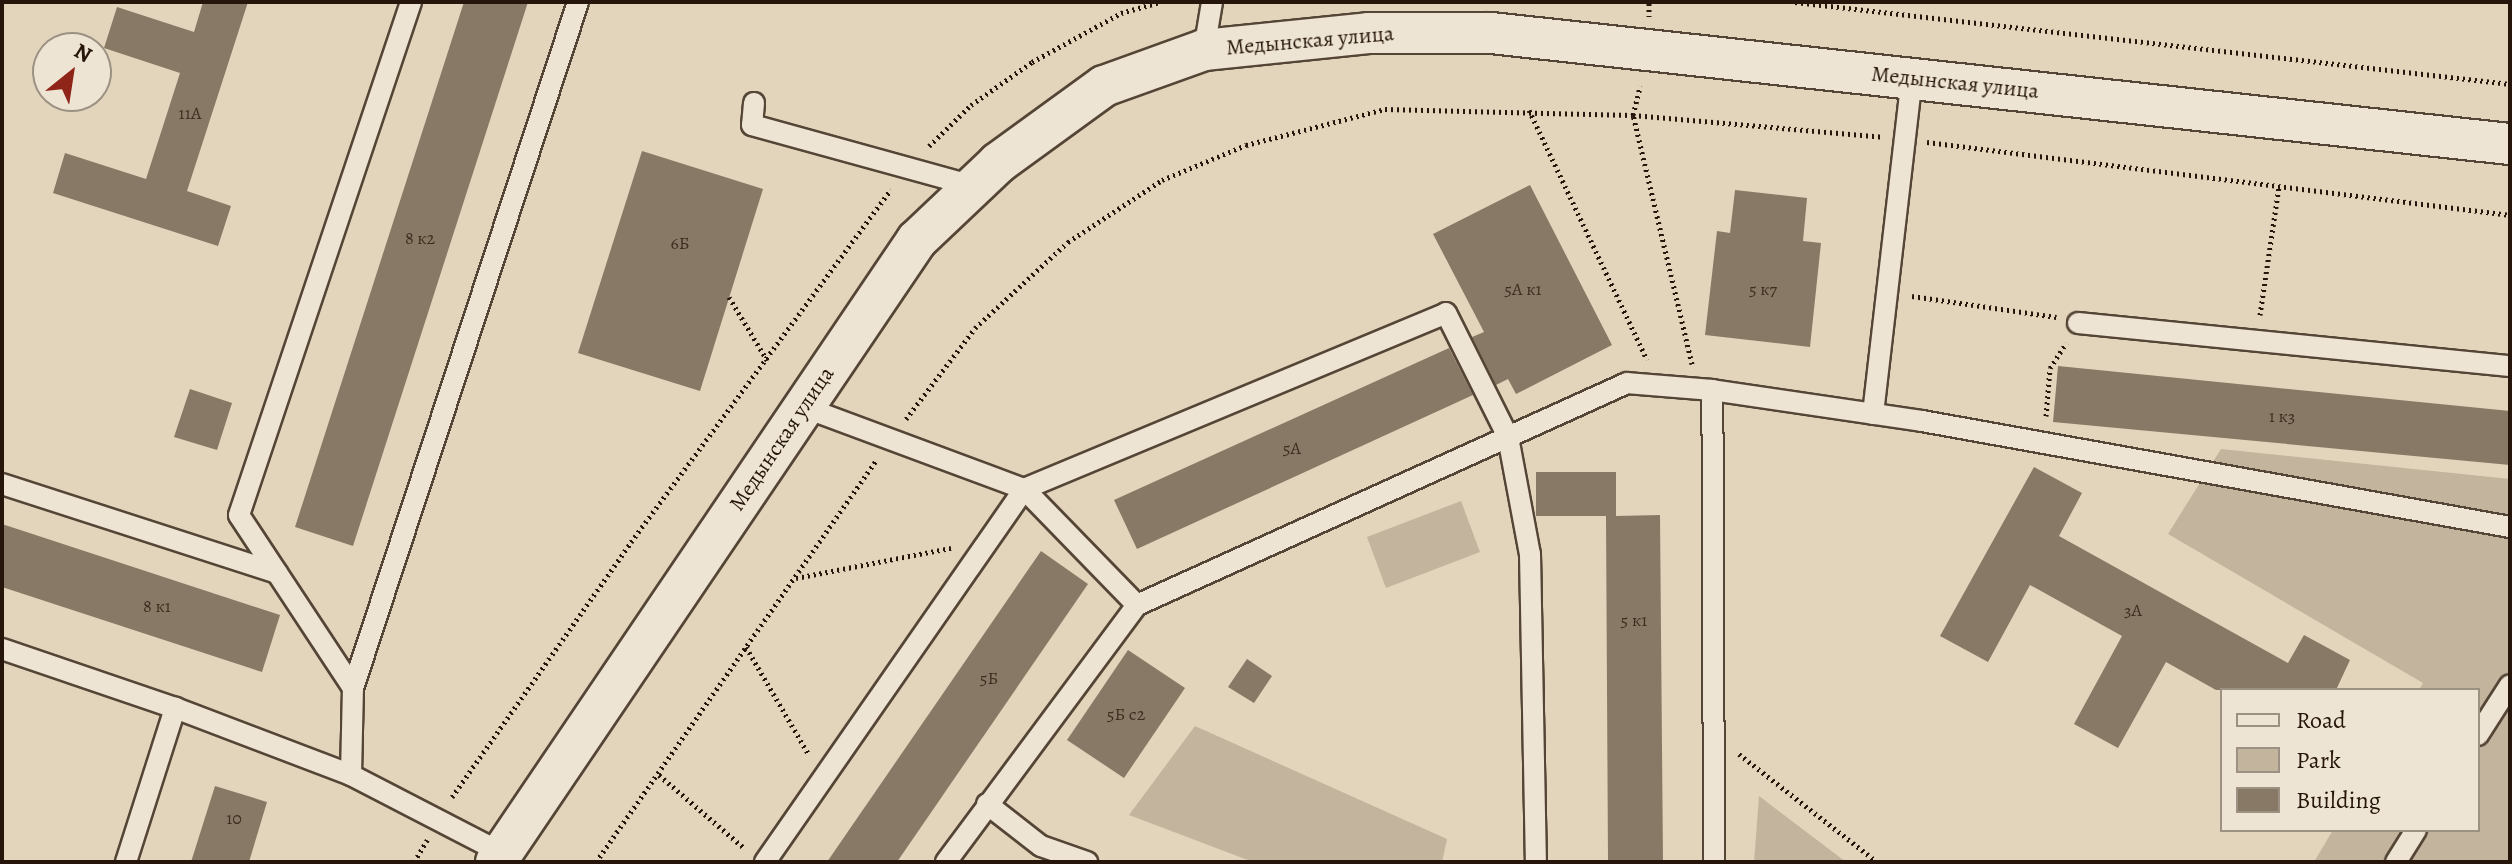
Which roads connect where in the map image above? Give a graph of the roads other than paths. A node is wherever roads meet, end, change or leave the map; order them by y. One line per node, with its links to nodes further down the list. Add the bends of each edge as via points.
1 (411, 2): 18 (lane, via 239,515)
2 (578, 2): 22 (lane)
3 (1212, 2): 4 (lane)
4 (1204, 50): 5 (street, Медынская улица, via 1368,33 1491,33); 8 (street, Медынская улица, via 1104,86)
5 (1912, 78): 7 (street, Медынская улица); 13 (lane)
6 (754, 103): 8 (lane, via 752,125)
7 (2510, 144)
8 (974, 186): 12 (street, Медынская улица, via 917,240)
9 (2078, 323): 10 (lane)
10 (2510, 366)
11 (1705, 389): 13 (lane); 14 (lane, via 1627,383); 35 (lane)
12 (804, 407): 16 (lane); 29 (street, Медынская улица)
13 (1873, 414): 17 (lane)
14 (1508, 437): 16 (lane, via 1446,313); 19 (lane); 34 (lane, via 1530,554)
15 (2, 484): 18 (lane)
16 (1024, 489): 19 (lane); 30 (lane, via 824,780)
17 (2510, 527)
18 (277, 573): 22 (lane)
19 (1137, 605): 26 (lane)
20 (2, 649): 23 (lane)
21 (2510, 685): 24 (lane)
22 (353, 688): 25 (lane)
23 (175, 708): 25 (lane); 31 (lane)
24 (2480, 732)
25 (351, 775): 29 (lane)
26 (987, 804): 28 (lane); 32 (lane)
27 (2415, 832): 36 (lane)
28 (1037, 854): 33 (lane)
29 (499, 857)
30 (757, 857)
31 (126, 862)
32 (946, 862)
33 (1087, 862)
34 (1536, 862)
35 (1714, 862)
36 (2396, 862)

